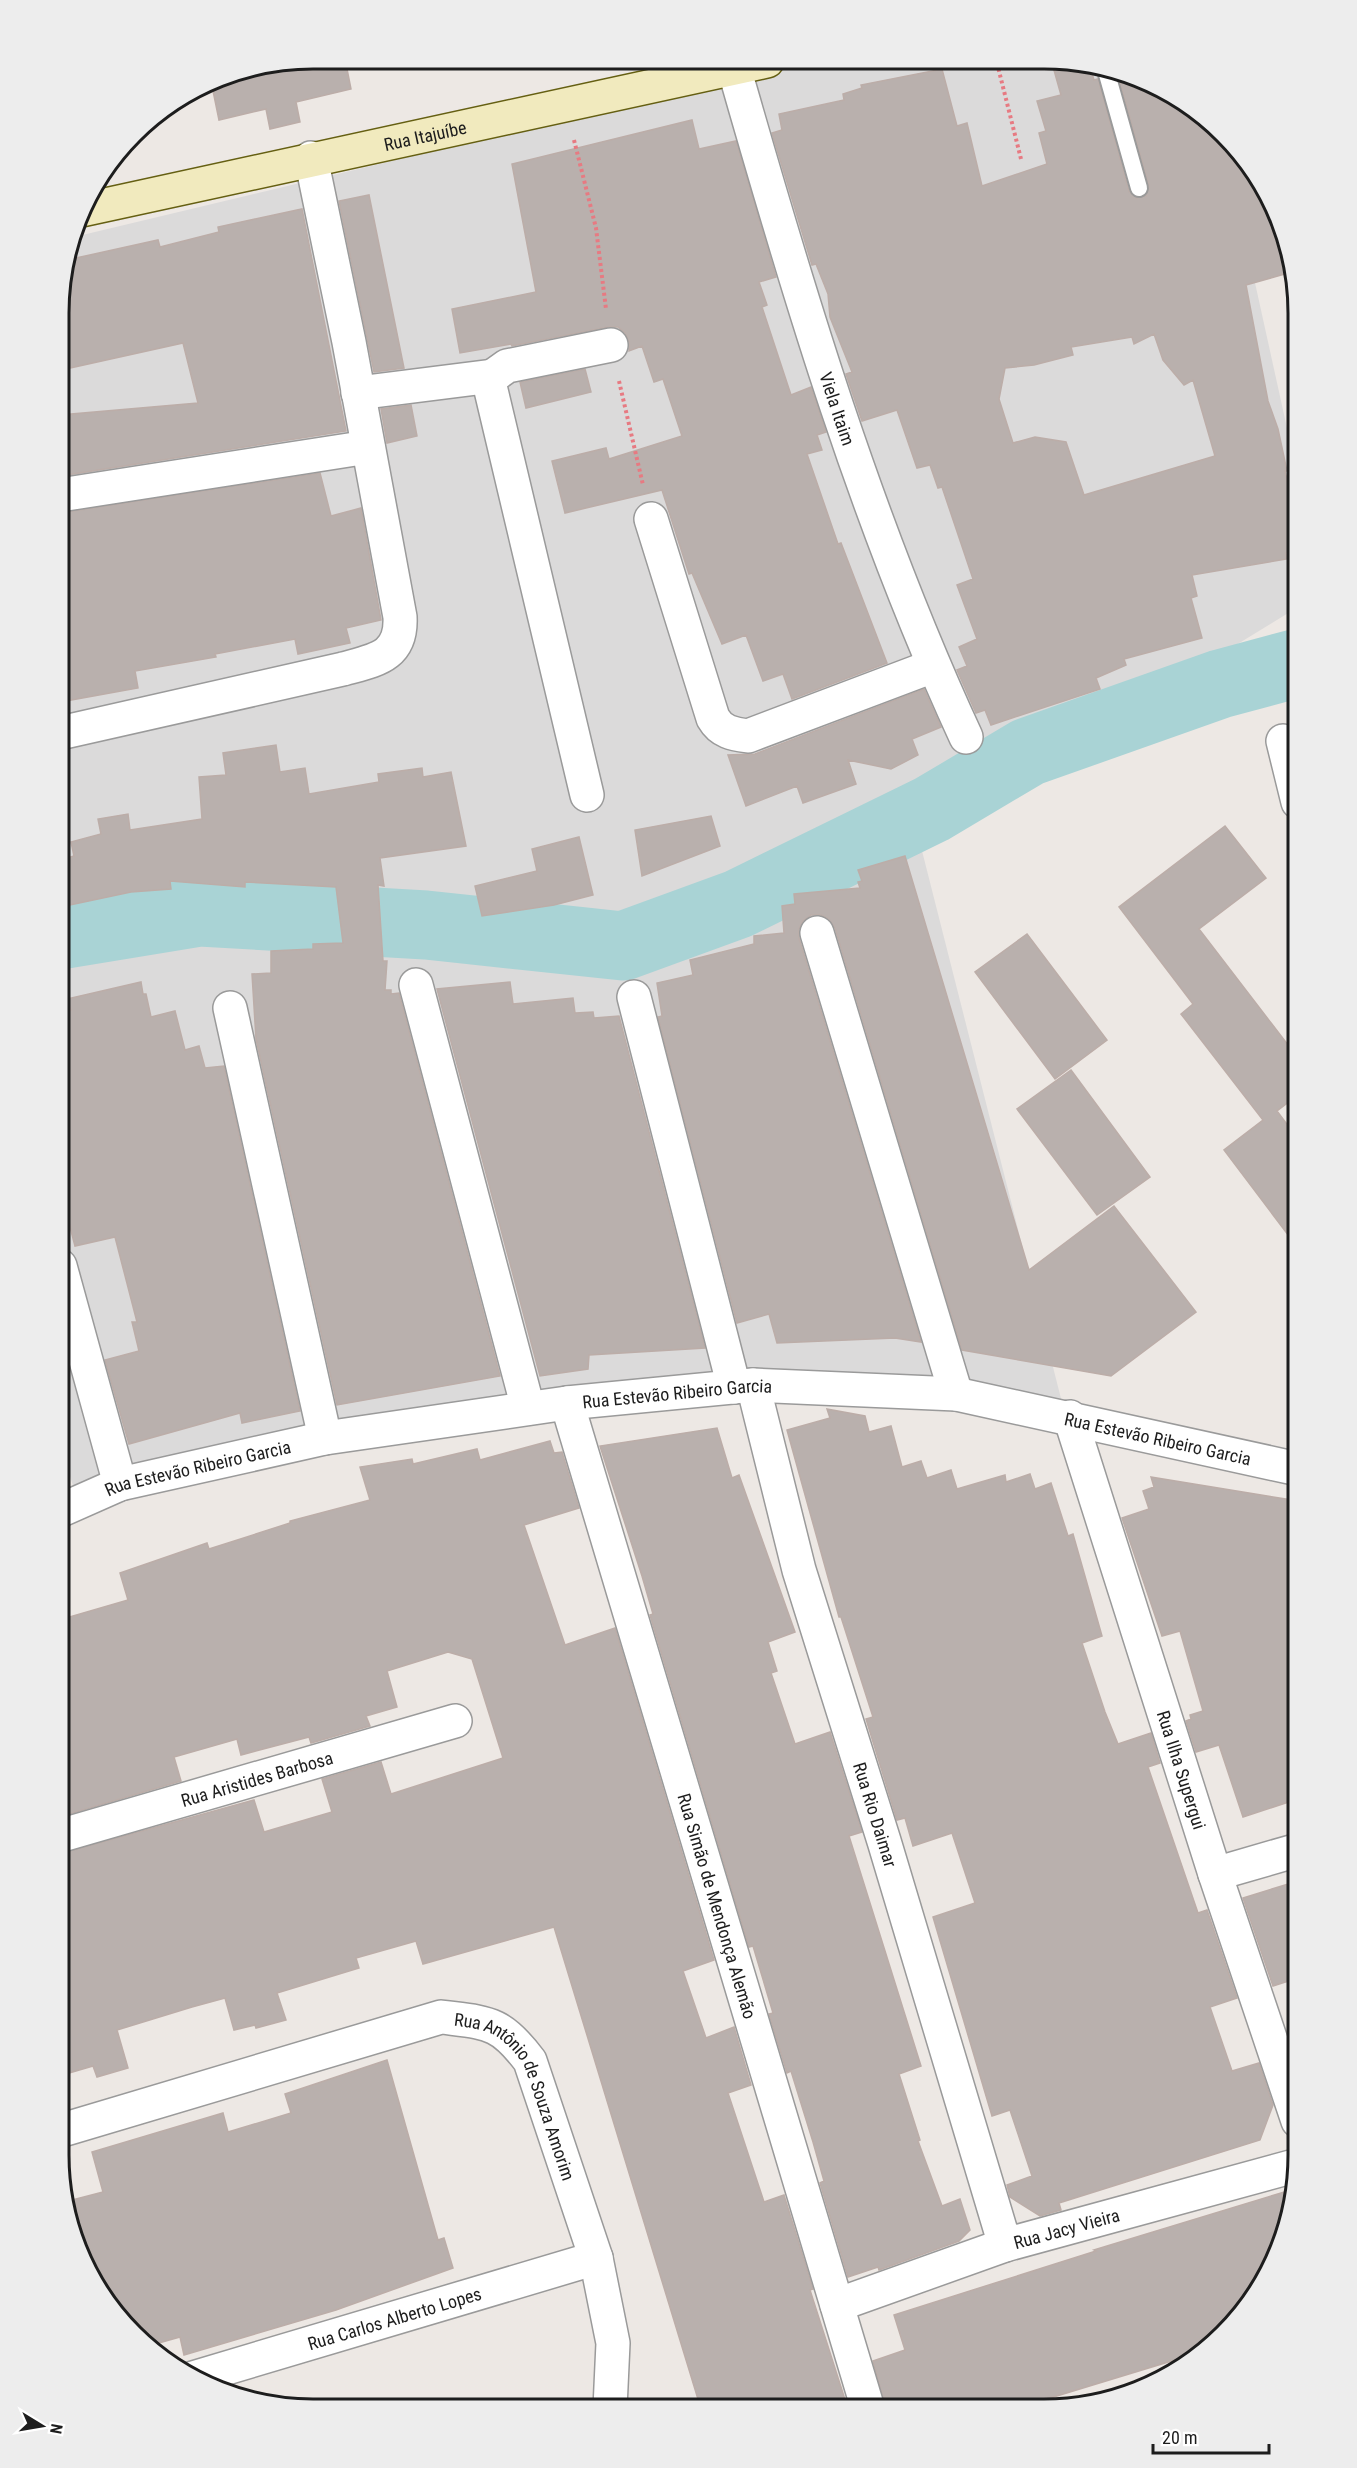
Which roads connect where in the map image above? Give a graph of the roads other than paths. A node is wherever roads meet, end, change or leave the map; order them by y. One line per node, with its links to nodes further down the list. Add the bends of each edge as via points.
1 (729, 69): 4 (street, Rua Itajuíbe)
2 (734, 69): 13 (street, Viela Itaim, via 798,292 866,491)
3 (1108, 77): 5 (lane)
4 (311, 158): 6 (street, Rua Itajuíbe); 9 (street)
5 (1139, 188)
6 (93, 208)
7 (611, 345): 8 (street, via 507,366)
8 (493, 375): 9 (street); 18 (street, via 492,396)
9 (358, 393): 10 (street)
10 (368, 447): 11 (street); 14 (street, via 400,617 400,630 387,654 343,669)
11 (69, 494)
12 (651, 519): 13 (street, via 713,718 726,731 748,735 759,732)
13 (933, 666): 15 (street, Viela Itaim)
14 (69, 731)
15 (966, 738)
16 (1283, 741): 17 (street)
17 (1288, 761)
18 (587, 795)
19 (817, 933): 25 (street)
20 (416, 985): 27 (street)
21 (634, 997): 24 (street, Rua Rio Daimar)
22 (230, 1008): 29 (street)
23 (69, 1299): 31 (street)
24 (743, 1386): 25 (street, Rua Estevão Ribeiro Garcia); 26 (street, Rua Estevão Ribeiro Garcia); 40 (street, Rua Rio Daimar)
25 (956, 1394): 28 (street, Rua Estevão Ribeiro Garcia)
26 (567, 1403): 27 (street, Rua Estevão Ribeiro Garcia); 42 (street, Rua Simão de Mendonça Alemão)
27 (528, 1408): 29 (street, Rua Estevão Ribeiro Garcia)
28 (1070, 1417): 30 (street, Rua Estevão Ribeiro Garcia); 36 (street, Rua Ilha Supergui)
29 (325, 1438): 31 (street, Rua Estevão Ribeiro Garcia)
30 (1288, 1467)
31 (120, 1484): 32 (street, Rua Estevão Ribeiro Garcia)
32 (69, 1507)
33 (455, 1721): 34 (street, Rua Aristides Barbosa)
34 (69, 1833)
35 (1288, 1853): 36 (street)
36 (1215, 1874): 37 (street, Rua Ilha Supergui)
37 (1288, 2091)
38 (69, 2128): 41 (street, Rua Antônio de Souza Amorim, via 441,2017 483,2022 511,2036 530,2061)
39 (1287, 2169): 40 (street, Rua Jacy Vieira)
40 (1005, 2245): 42 (street, Rua Jacy Vieira)
41 (596, 2258): 43 (street, Rua Carlos Alberto Lopes); 44 (street, Rua Antônio de Souza Amorim, via 613,2343)
42 (837, 2305): 45 (street, Rua Simão de Mendonça Alemão)
43 (206, 2374)
44 (610, 2399)
45 (865, 2399)

